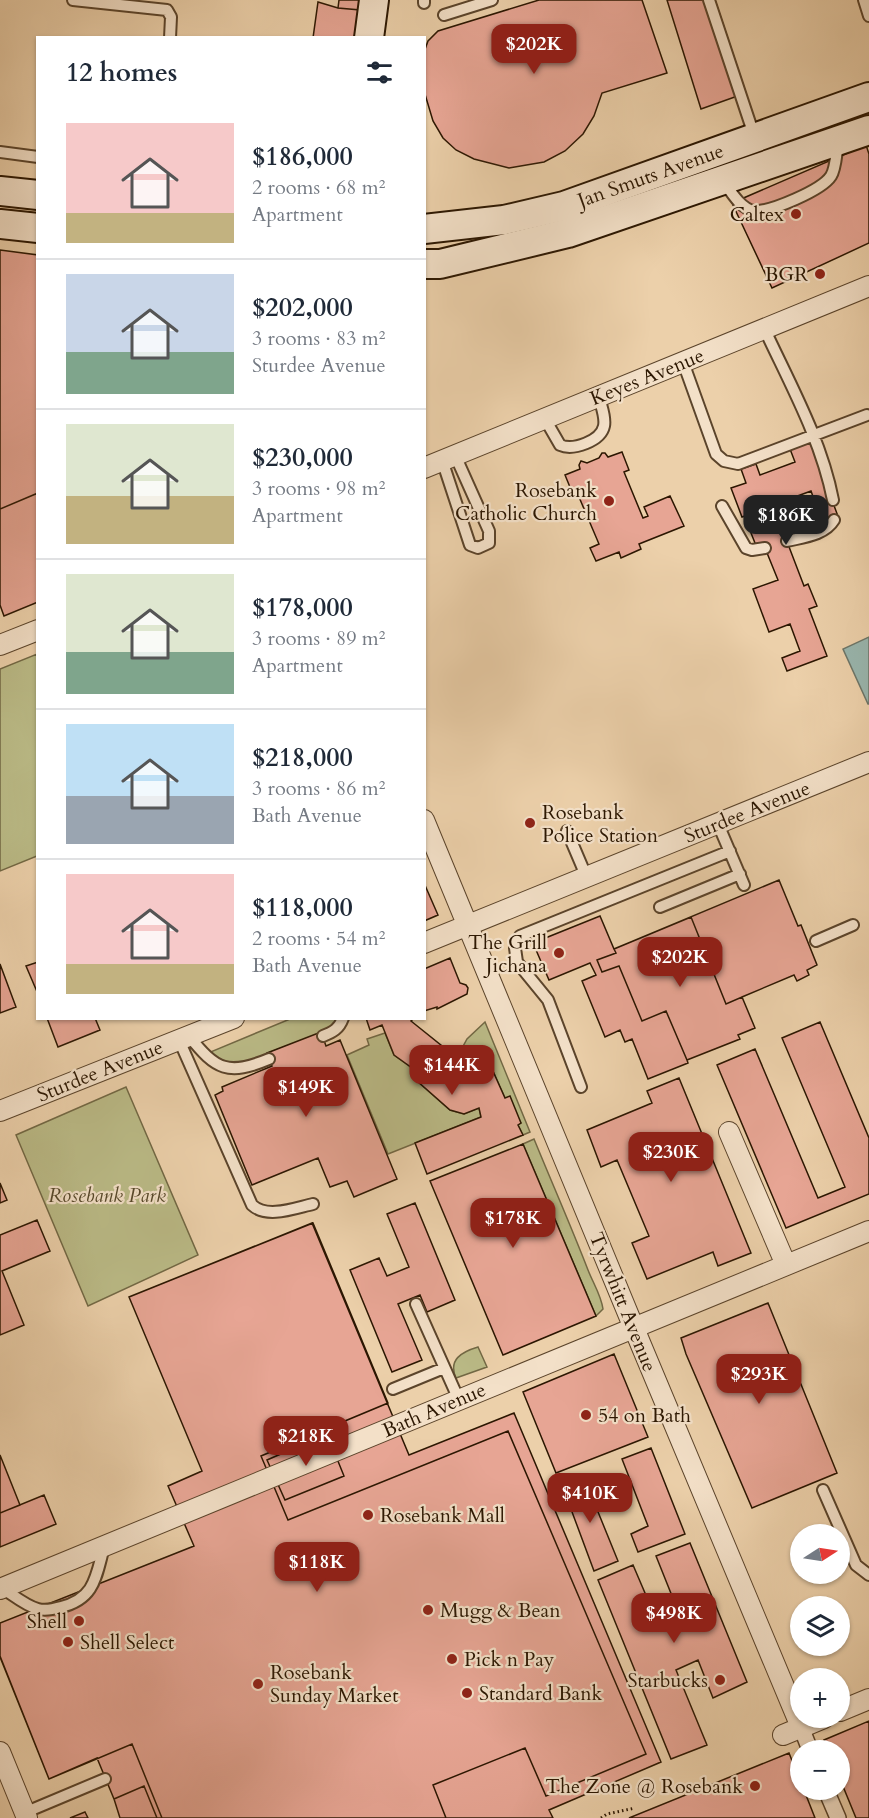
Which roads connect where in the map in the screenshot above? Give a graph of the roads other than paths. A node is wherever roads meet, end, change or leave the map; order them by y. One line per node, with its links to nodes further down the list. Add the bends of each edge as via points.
1 (73, 0): 8 (lane, via 167,10 171,17)
2 (374, 0): 9 (main road)
3 (492, 0): 6 (lane)
4 (709, 0): 12 (lane)
5 (864, 0): 7 (lane)
6 (444, 15)
7 (869, 16)
8 (170, 36)
9 (369, 36)
10 (869, 97): 12 (main road, Jan Smuts Avenue)
11 (869, 130): 13 (main road, Jan Smuts Avenue)
12 (756, 138): 21 (main road, Jan Smuts Avenue, via 564,206 504,220)
13 (838, 140): 16 (main road, Jan Smuts Avenue); 16 (lane, via 832,174 825,182 771,207 754,211 743,206)
14 (0, 152): 15 (lane)
15 (36, 157)
16 (723, 180): 22 (main road, Jan Smuts Avenue, via 568,233)
17 (0, 191): 18 (main road)
18 (36, 195)
19 (0, 224): 20 (main road)
20 (36, 228)
21 (426, 229)
22 (426, 264)
23 (869, 286): 24 (street, Keyes Avenue)
24 (764, 328): 25 (street, Keyes Avenue); 29 (lane)
25 (683, 362): 26 (street, Keyes Avenue); 29 (lane, via 716,454 724,461 738,464)
26 (599, 397): 28 (street, Keyes Avenue); 28 (lane, via 604,425 599,434 573,448 560,445)
27 (867, 415): 29 (lane)
28 (545, 419): 30 (street, Keyes Avenue)
29 (814, 436): 31 (lane)
30 (440, 461): 30 (lane, via 470,545 478,548 489,543 489,531)
31 (833, 500)
32 (722, 506): 35 (lane, via 746,548)
33 (834, 520): 34 (lane, via 818,533)
34 (787, 541)
35 (765, 548)
36 (36, 631): 37 (street)
37 (0, 645)
38 (869, 762): 39 (street, Sturdee Avenue)
39 (718, 824): 42 (lane); 44 (street, Sturdee Avenue)
40 (426, 825): 48 (street, Tyrwhitt Avenue)
41 (567, 831): 44 (lane)
42 (730, 851): 43 (lane); 56 (lane, via 520,936 514,948 517,962 548,1000)
43 (740, 874): 45 (lane); 46 (lane)
44 (587, 878): 48 (street, Sturdee Avenue)
45 (744, 885)
46 (660, 907)
47 (853, 925): 49 (lane)
48 (467, 926): 50 (street, Sturdee Avenue); 63 (street, Tyrwhitt Avenue)
49 (816, 941)
50 (426, 942)
51 (229, 1020): 54 (street, Sturdee Avenue)
52 (342, 1020): 53 (lane, via 334,1031)
53 (323, 1036)
54 (184, 1038): 55 (lane, via 205,1057 227,1068 246,1067); 57 (street, Sturdee Avenue); 59 (lane, via 252,1205 270,1212)
55 (269, 1059)
56 (581, 1087)
57 (0, 1111)
58 (729, 1132): 61 (street)
59 (313, 1204)
60 (869, 1231): 61 (street, Bath Avenue)
61 (786, 1265): 63 (street, Bath Avenue)
62 (416, 1304): 64 (lane)
63 (633, 1328): 66 (street, Bath Avenue); 72 (street, Tyrwhitt Avenue)
64 (444, 1368): 65 (lane); 66 (lane)
65 (393, 1389)
66 (459, 1400): 68 (street, Bath Avenue)
67 (823, 1490): 69 (lane, via 856,1565)
68 (104, 1547): 70 (street, Bath Avenue); 70 (lane, via 92,1586 86,1595 67,1606 37,1609)
69 (869, 1575)
70 (1, 1589)
71 (869, 1699): 73 (street)
72 (790, 1701)
73 (850, 1707)
74 (799, 1728): 75 (street)
75 (783, 1735)
76 (0, 1752): 79 (street)
77 (105, 1779): 79 (lane)
78 (830, 1800): 80 (street)
79 (25, 1815)
80 (838, 1818)

